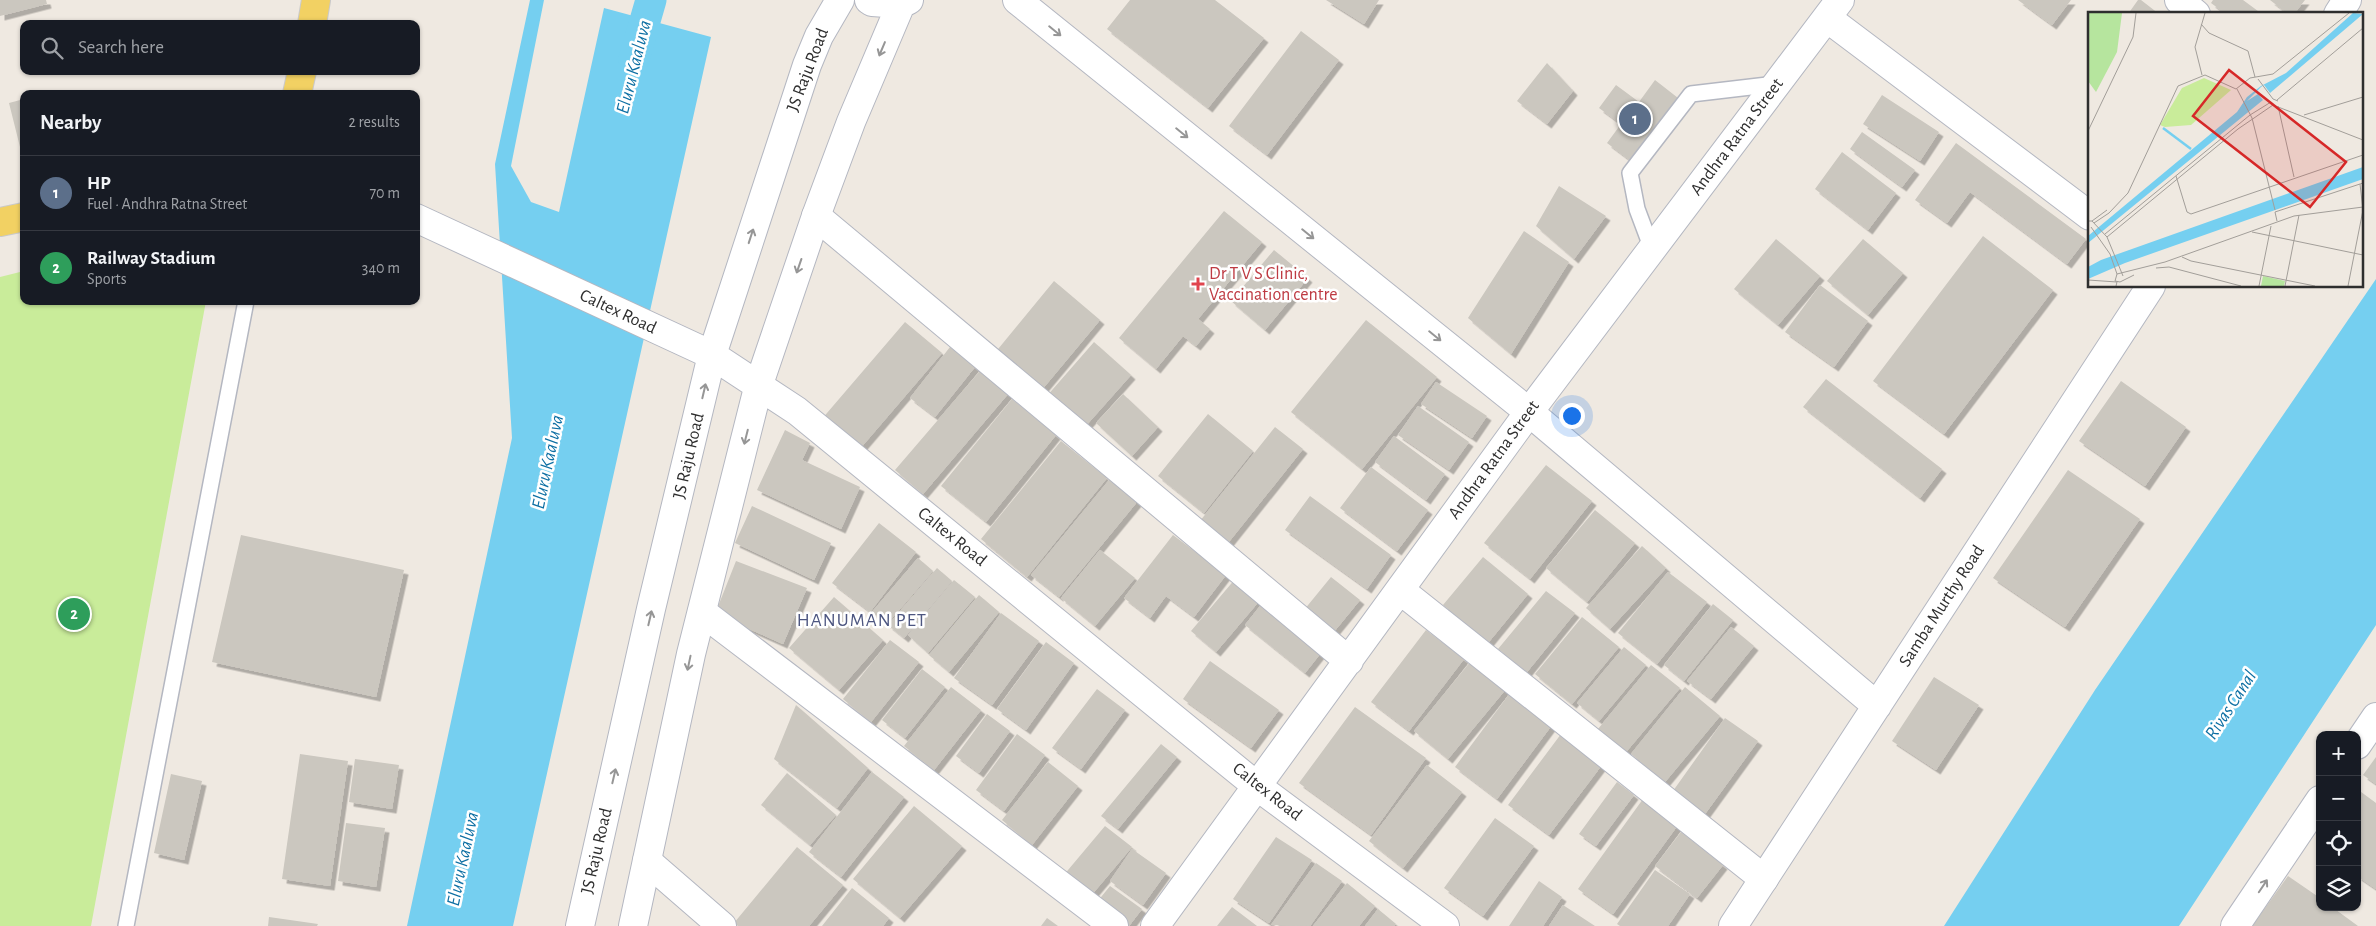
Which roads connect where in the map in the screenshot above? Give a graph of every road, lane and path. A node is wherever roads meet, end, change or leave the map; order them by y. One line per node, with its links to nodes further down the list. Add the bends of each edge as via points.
1 (316, 0): 11 (main road)
2 (840, 0): 23 (street, JS Raju Road, one-way to 2, via 807,65)
3 (869, 0): 7 (street)
4 (1017, 0): 25 (street, one-way to 25)
5 (2179, 0): 9 (street)
6 (2348, 0): 10 (street)
7 (905, 2): 16 (street, one-way to 16, via 851,122)
8 (1833, 9): 13 (street, Andhra Ratna Street); 15 (street)
9 (2194, 12)
10 (2339, 12)
11 (313, 20)
12 (301, 75): 14 (main road)
13 (1776, 84): 20 (street, Andhra Ratna Street); 20 (lane, via 1691,94 1630,173 1637,209)
14 (299, 90)
15 (2088, 214)
16 (816, 216): 24 (street, one-way to 24); 28 (street)
17 (20, 218): 19 (main road)
18 (420, 220): 23 (street, Caltex Road)
19 (0, 222)
20 (1652, 249): 25 (street, Andhra Ratna Street)
21 (2150, 288): 29 (street, Samba Murthy Road)
22 (245, 305): 36 (lane)
23 (712, 355): 24 (street, Caltex Road); 37 (street, JS Raju Road, one-way to 23)
24 (759, 384): 27 (street, one-way to 27); 32 (street, Caltex Road, via 797,411)
25 (1529, 412): 26 (street, Andhra Ratna Street); 29 (street)
26 (1400, 590): 28 (street, Andhra Ratna Street); 35 (street)
27 (702, 612): 34 (street, one-way to 34); 40 (street)
28 (1349, 661): 32 (street, Andhra Ratna Street)
29 (1877, 706): 35 (street, Samba Murthy Road)
30 (2376, 717): 31 (street)
31 (2361, 739)
32 (1258, 787): 41 (street, Andhra Ratna Street); 42 (street, Caltex Road)
33 (2316, 806): 44 (street, one-way to 33)
34 (647, 860): 38 (street); 39 (street)
35 (1764, 879): 43 (street, Samba Murthy Road)
36 (126, 926)
37 (580, 926)
38 (633, 926)
39 (722, 926)
40 (1114, 926)
41 (1155, 926)
42 (1445, 926)
43 (1734, 926)
44 (2235, 926)

